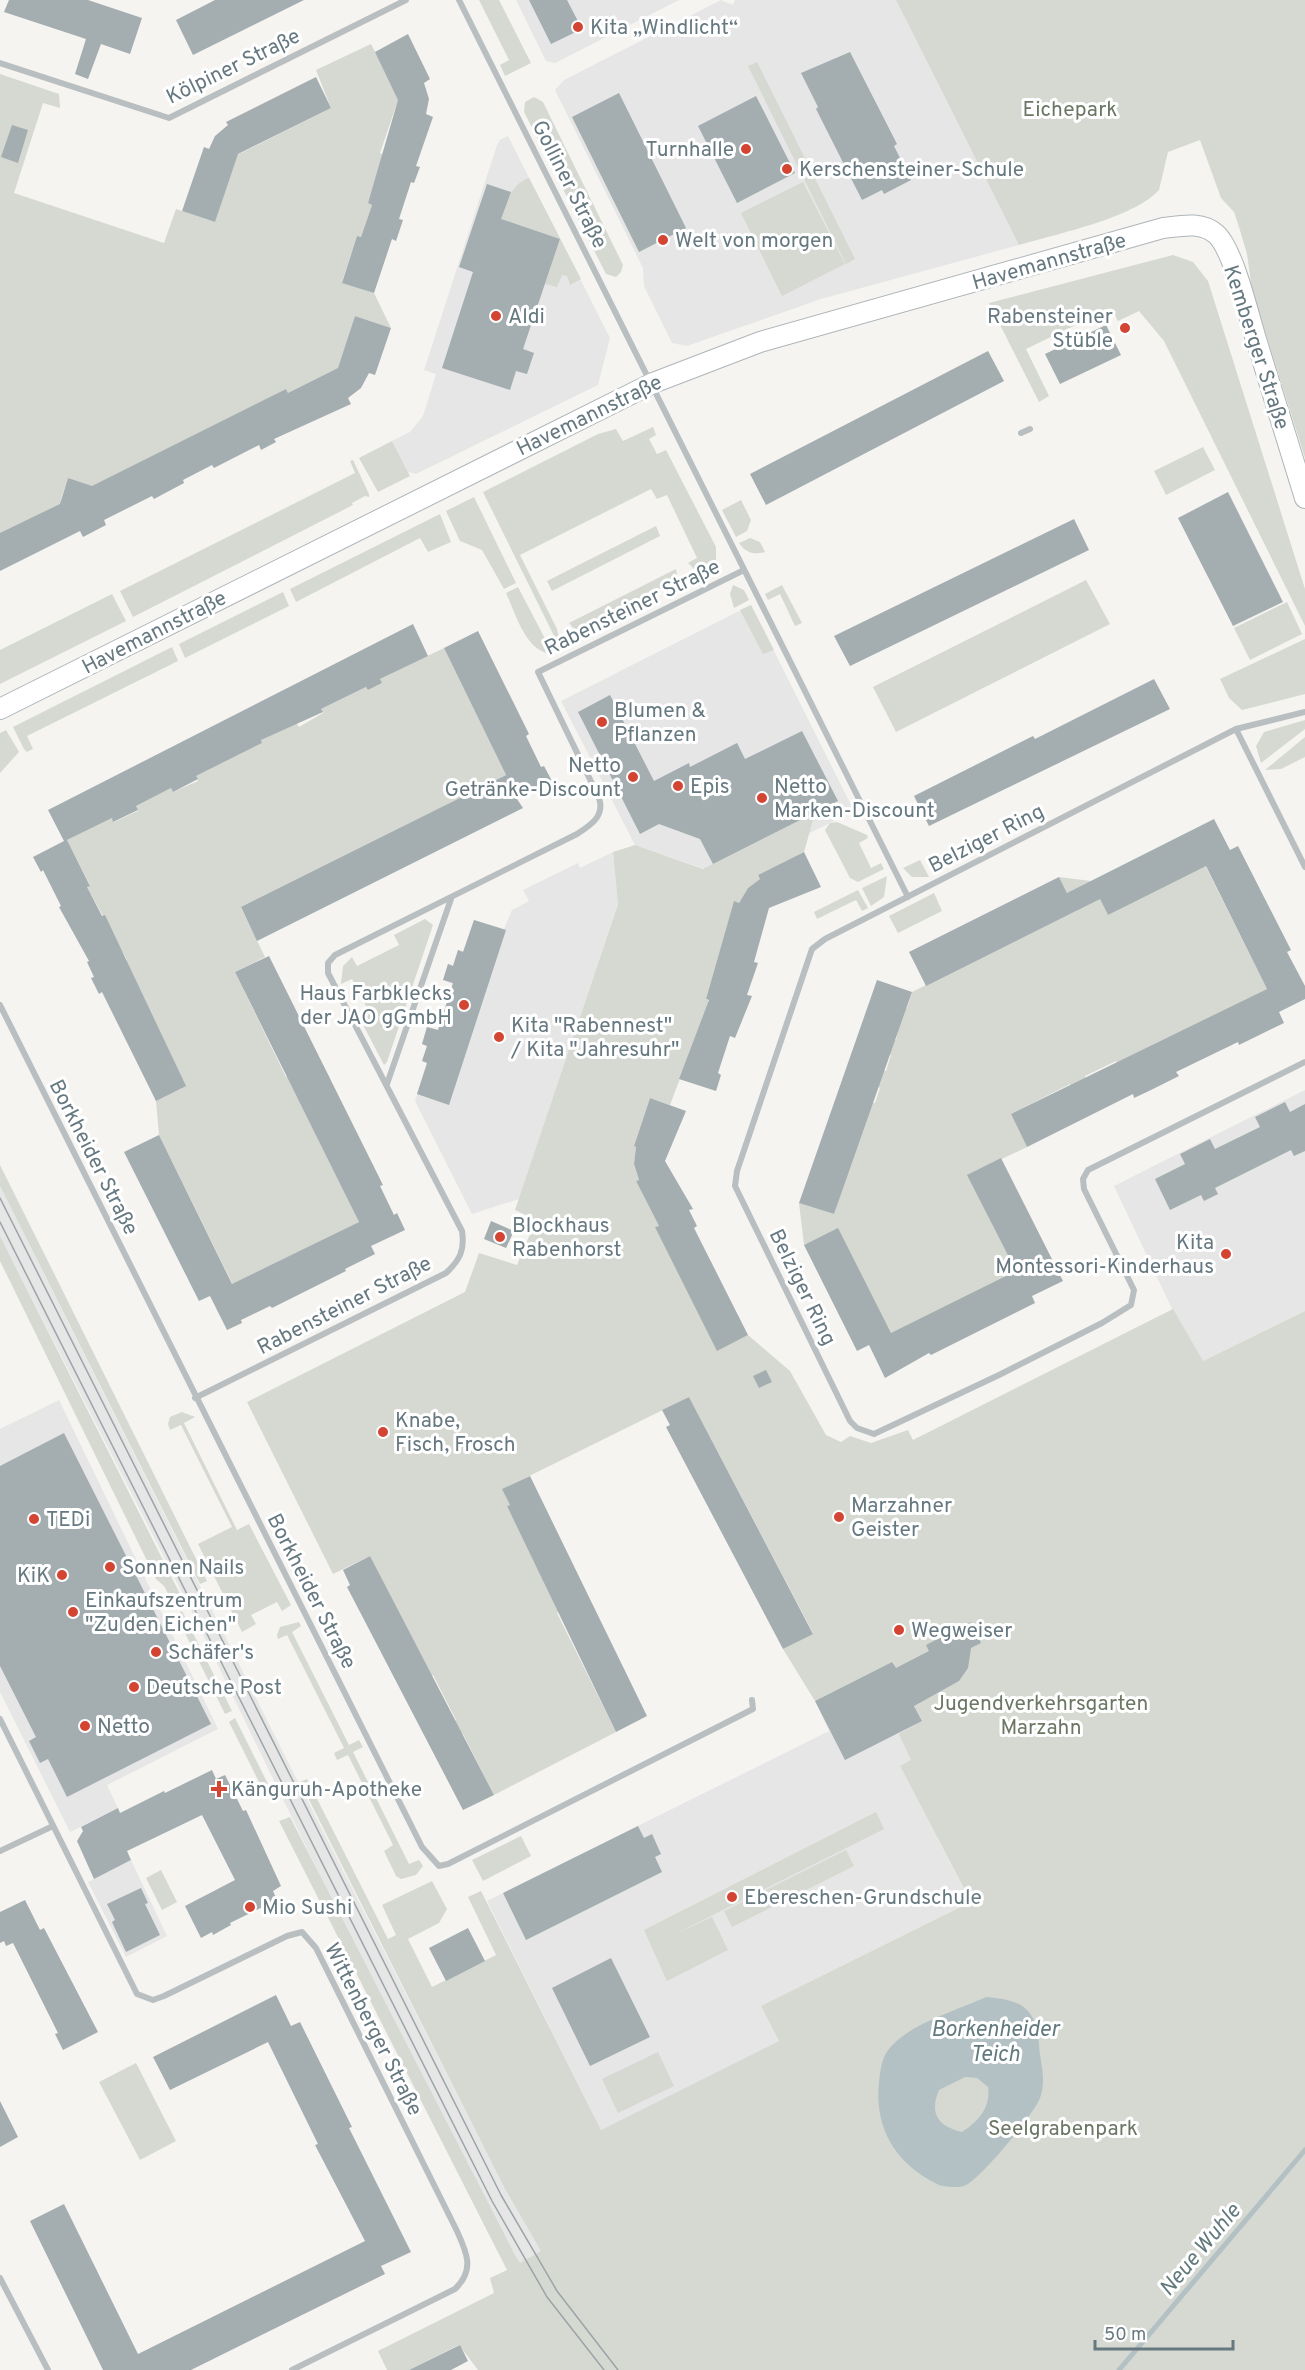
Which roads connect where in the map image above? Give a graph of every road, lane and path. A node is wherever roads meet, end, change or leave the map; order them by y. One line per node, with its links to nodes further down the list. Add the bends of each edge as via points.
1 (406, 0): 3 (street, Kölpiner Straße, via 169,118)
2 (459, 0): 5 (street, Golliner Straße)
3 (0, 63)
4 (1214, 233): 5 (main road, Havemannstraße, via 1189,225 1163,228 760,342); 8 (main road, Kemberger Straße, via 1225,247 1240,286)
5 (653, 383): 9 (street, Rabensteiner Straße); 10 (main road, Havemannstraße)
6 (1030, 429): 7 (street)
7 (1021, 433)
8 (1305, 498)
9 (744, 570): 14 (street, Rabensteiner Straße); 15 (street, Rabensteiner Straße, via 538,672 594,785 601,804 599,816 577,834)
10 (0, 709)
11 (1305, 712): 12 (street, Belziger Ring)
12 (1236, 729): 13 (street); 14 (street, Belziger Ring)
13 (1305, 867)
14 (908, 897): 17 (street, Belziger Ring, via 812,949 735,1186 850,1421 857,1428 874,1434 883,1432 1131,1305 1134,1290 1084,1189 1083,1179 1088,1170)
15 (451, 898): 18 (street); 18 (street, Rabensteiner Straße, via 335,955 328,963 328,973)
16 (0, 1005): 19 (street, Borkheider Straße)
17 (1305, 1062)
18 (387, 1084): 19 (street, Rabensteiner Straße, via 462,1231 464,1244 457,1262 446,1273)
19 (195, 1398): 20 (street, Borkheider Straße, via 422,1847 439,1866 753,1709)
20 (752, 1700)
21 (0, 1719): 22 (street, Wittenberger Straße)
22 (53, 1826): 23 (street); 26 (street, Wittenberger Straße, via 129,1982 145,1998 164,1996 302,1932 316,1948 457,2231 467,2255 468,2271 455,2289)
23 (0, 1851)
24 (0, 2278): 25 (street)
25 (48, 2370)
26 (292, 2370)

